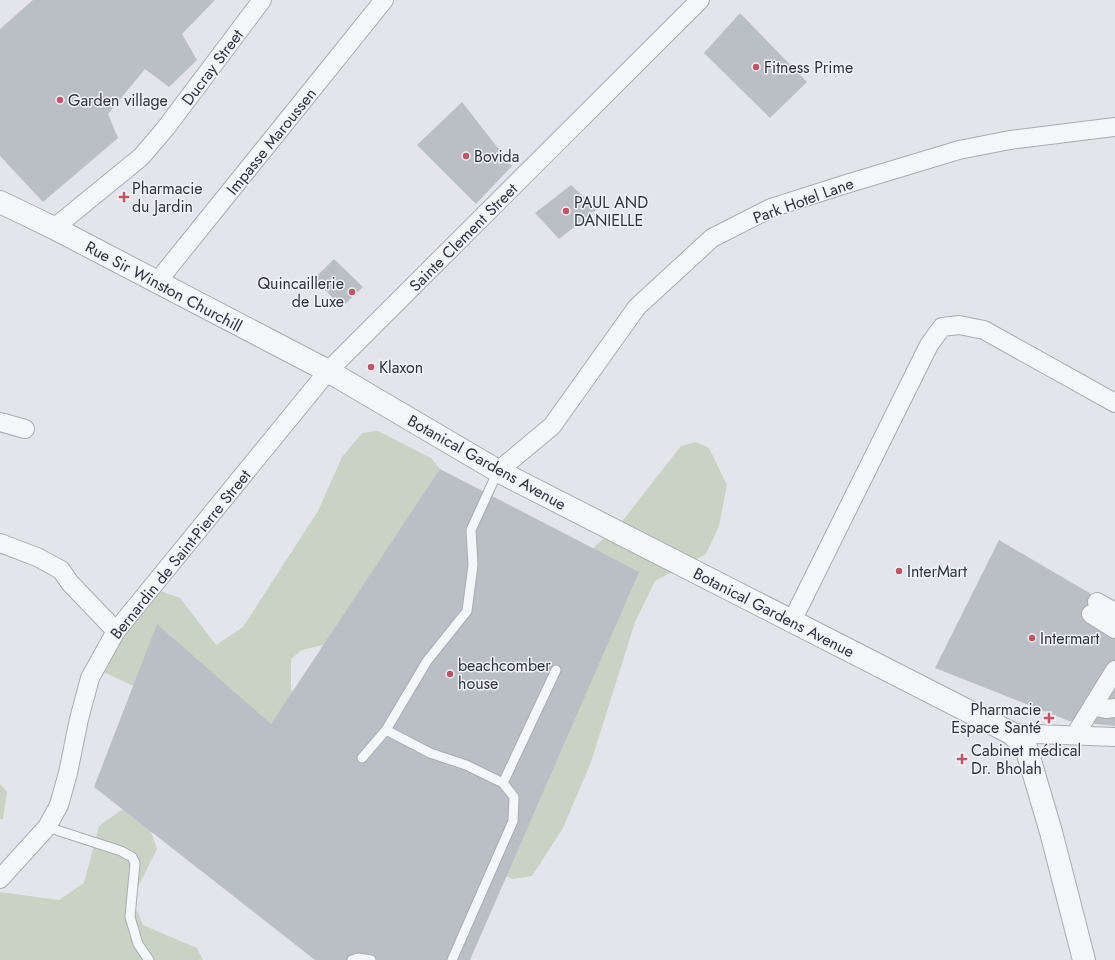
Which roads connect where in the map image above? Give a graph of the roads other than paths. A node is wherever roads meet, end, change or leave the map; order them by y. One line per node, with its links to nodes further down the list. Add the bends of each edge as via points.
1 (262, 0): 6 (street, Ducray Street, via 141,157)
2 (384, 0): 7 (street, Impasse Maroussen)
3 (700, 0): 8 (street, Sainte Clement Street)
4 (1115, 127): 12 (street, Park Hotel Lane, via 1010,140 959,150 771,208 712,238 637,307 552,426)
5 (0, 202): 6 (street, Rue Sir Winston Churchill)
6 (54, 228): 7 (street, Rue Sir Winston Churchill)
7 (157, 282): 8 (street, Rue Sir Winston Churchill)
8 (328, 371): 12 (street, Botanical Gardens Avenue); 17 (street, Bernardin de Saint-Pierre Street)
9 (1115, 403): 15 (street, via 984,330 959,325 942,327 929,345)
10 (0, 422): 11 (street)
11 (25, 429)
12 (498, 471): 15 (street, Botanical Gardens Avenue); 22 (lane, via 471,530 473,565 467,611 428,661)
13 (0, 543): 17 (street, via 37,557 61,570 75,589)
14 (1115, 612): 16 (street, via 1094,608)
15 (792, 621): 23 (street, Botanical Gardens Avenue)
16 (1115, 629)
17 (116, 631): 28 (street, Bernardin de Saint-Pierre Street, via 90,678 61,799)
18 (556, 670): 27 (lane)
19 (1115, 670): 20 (street)
20 (1093, 706): 21 (street); 24 (street)
21 (1115, 708)
22 (386, 730): 26 (lane); 27 (lane, via 430,753 466,765)
23 (1011, 733): 24 (street); 34 (street, Botanical Gardens Avenue, via 1026,747)
24 (1075, 735): 25 (street)
25 (1115, 737)
26 (362, 758)
27 (503, 783): 33 (lane, via 514,797 513,820)
28 (47, 827): 29 (street, Bernardin de Saint-Pierre Street); 30 (lane, via 122,851 132,857 135,864 130,917 138,944)
29 (0, 879)
30 (149, 960)
31 (352, 960): 32 (lane)
32 (370, 960)
33 (452, 960)
34 (1084, 960)

